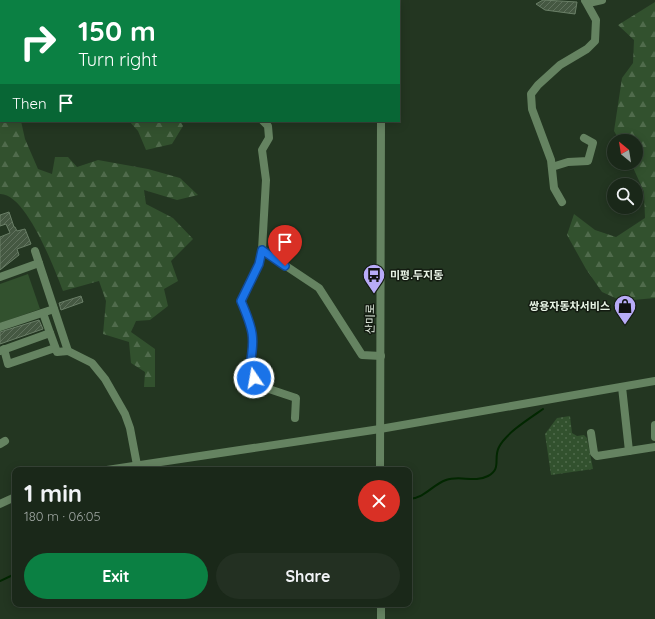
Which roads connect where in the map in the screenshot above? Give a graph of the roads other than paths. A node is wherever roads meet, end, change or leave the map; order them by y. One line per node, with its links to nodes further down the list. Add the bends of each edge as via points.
1 (602, 0): 2 (street)
2 (586, 1): 6 (street, via 596,20 595,41 587,49 560,65 531,94 532,109)
3 (264, 122): 8 (street, via 268,126 269,138 262,150 266,180)
4 (381, 122): 19 (street, 산미로)
5 (584, 138): 6 (street, via 593,143 588,161 568,162)
6 (552, 167): 7 (street, via 554,188)
7 (562, 202)
8 (262, 250): 19 (street, via 318,288 362,355); 22 (street, via 259,264 241,301 252,326 254,347 249,369 260,386 296,398)
9 (35, 251): 10 (street)
10 (39, 263): 11 (street); 12 (street)
11 (0, 277)
12 (54, 309): 13 (street); 18 (street)
13 (43, 313): 14 (street); 15 (street)
14 (0, 327)
15 (50, 333): 16 (street); 17 (street)
16 (55, 348): 17 (street, via 8,364); 18 (street, via 57,352)
17 (2, 350)
18 (68, 351): 29 (street, via 92,363 105,379 125,414)
19 (381, 356): 24 (street, 산미로)
20 (655, 381): 21 (street)
21 (622, 387): 24 (street); 28 (street)
22 (295, 418)
23 (655, 425): 26 (street)
24 (380, 429): 29 (street); 31 (street, 산미로)
25 (591, 433): 28 (street, via 595,456)
26 (655, 437)
27 (655, 447): 28 (street)
28 (629, 451)
29 (137, 465): 30 (street)
30 (125, 467)
31 (380, 467)
32 (12, 498): 33 (street)
33 (0, 504)
34 (380, 607): 37 (street)
35 (381, 607): 38 (street)
36 (381, 607): 39 (street)
37 (377, 619)
38 (381, 619)
39 (384, 619)

